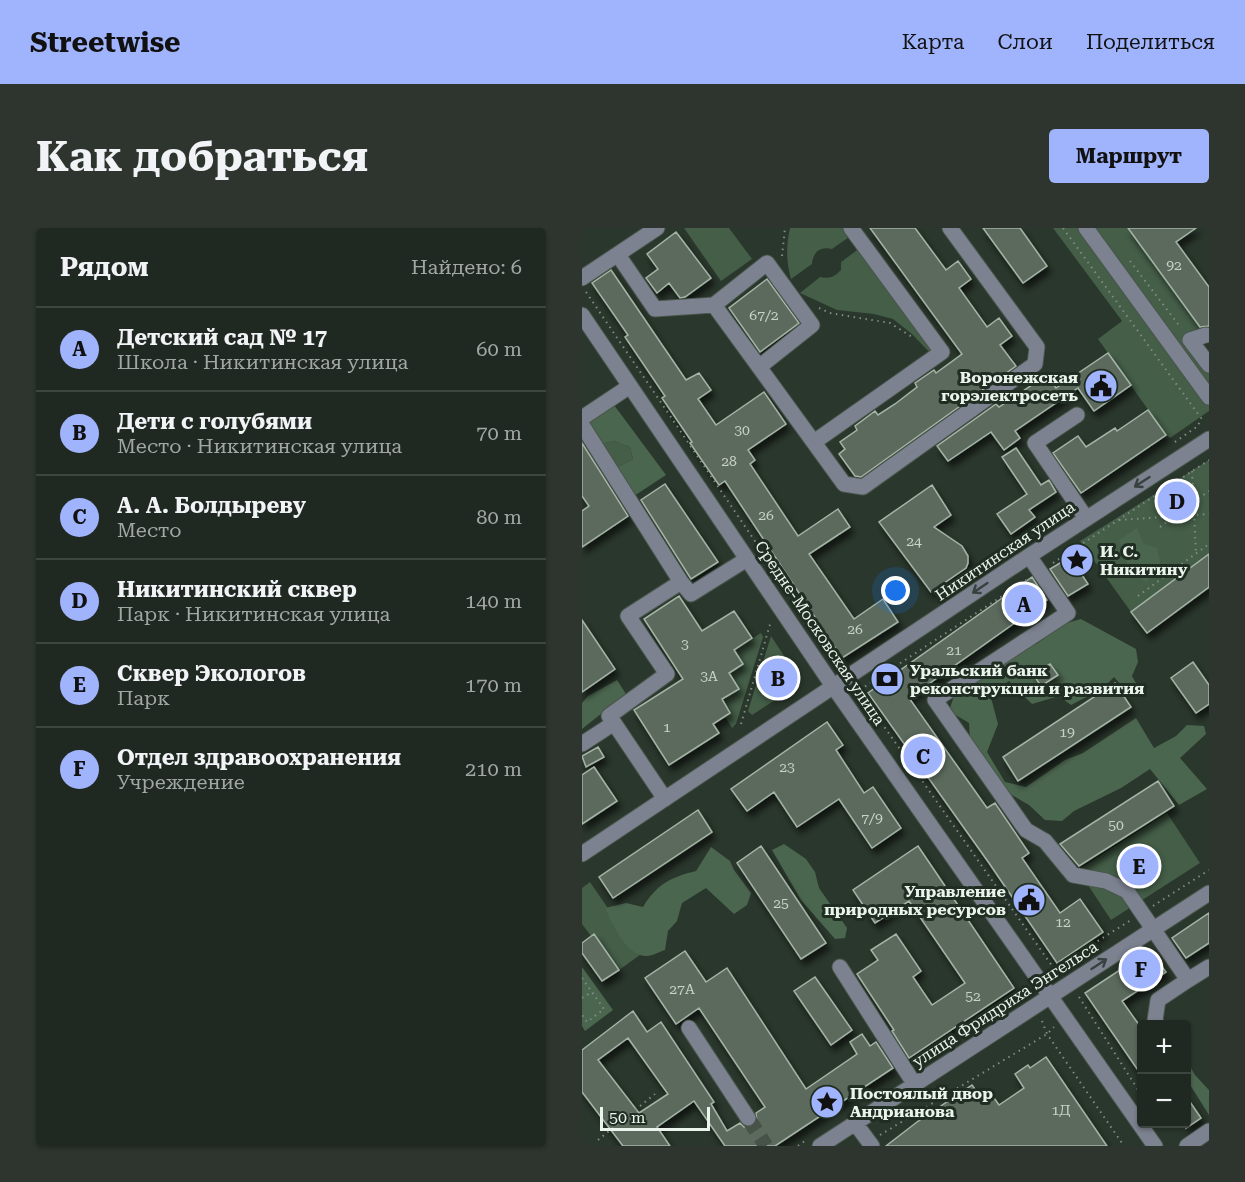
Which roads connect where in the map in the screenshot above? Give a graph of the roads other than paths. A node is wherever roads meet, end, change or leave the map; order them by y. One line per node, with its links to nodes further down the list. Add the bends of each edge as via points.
1 (657, 228): 5 (street)
2 (851, 228): 18 (street, via 942,352)
3 (950, 228): 18 (street, via 1037,347 1035,364 863,487 844,484)
4 (1086, 228): 13 (street)
5 (618, 255): 6 (street); 7 (street, via 656,309)
6 (582, 278)
7 (714, 305): 11 (street); 11 (street, via 767,263 813,325)
8 (582, 315): 12 (street, Средне-Московская улица)
9 (1206, 335): 10 (street, via 1190,340)
10 (1209, 365)
11 (759, 367): 18 (street)
12 (630, 386): 15 (street); 21 (street, Средне-Московская улица)
13 (1209, 397)
14 (1077, 415): 19 (street, via 1035,443)
15 (582, 418)
16 (582, 425): 22 (street)
17 (1209, 439): 19 (street, Никитинская улица, one-way to 19)
18 (814, 442)
19 (1086, 518): 20 (street, Никитинская улица)
20 (1029, 556): 23 (street, Никитинская улица, one-way to 23); 29 (street, via 1068,613 935,700 1026,830 1045,841 1073,875 1106,881 1127,891)
21 (747, 559): 22 (street, via 691,594); 23 (street, Средне-Московская улица)
22 (681, 582): 24 (street, via 628,616 667,674 609,716)
23 (833, 686): 26 (street, Никитинская улица); 33 (street, Средне-Московская улица)
24 (614, 723): 25 (street); 26 (street)
25 (582, 744)
26 (665, 799): 27 (street, Никитинская улица)
27 (582, 854)
28 (1209, 893): 29 (street, улица Фридриха Энгельса)
29 (1154, 928): 32 (street); 33 (street, улица Фридриха Энгельса, one-way to 29)
30 (840, 967): 36 (street)
31 (1209, 967): 32 (street)
32 (1188, 980): 34 (street, via 1158,1000)
33 (1051, 997): 36 (street, улица Фридриха Энгельса); 42 (street, Средне-Московская улица)
34 (1155, 1020)
35 (689, 1028): 37 (street)
36 (915, 1085): 38 (street, улица Фридриха Энгельса)
37 (748, 1118)
38 (855, 1123): 40 (street); 41 (street, улица Фридриха Энгельса)
39 (1209, 1131): 43 (street)
40 (870, 1144)
41 (820, 1146)
42 (1155, 1146)
43 (1187, 1146)

